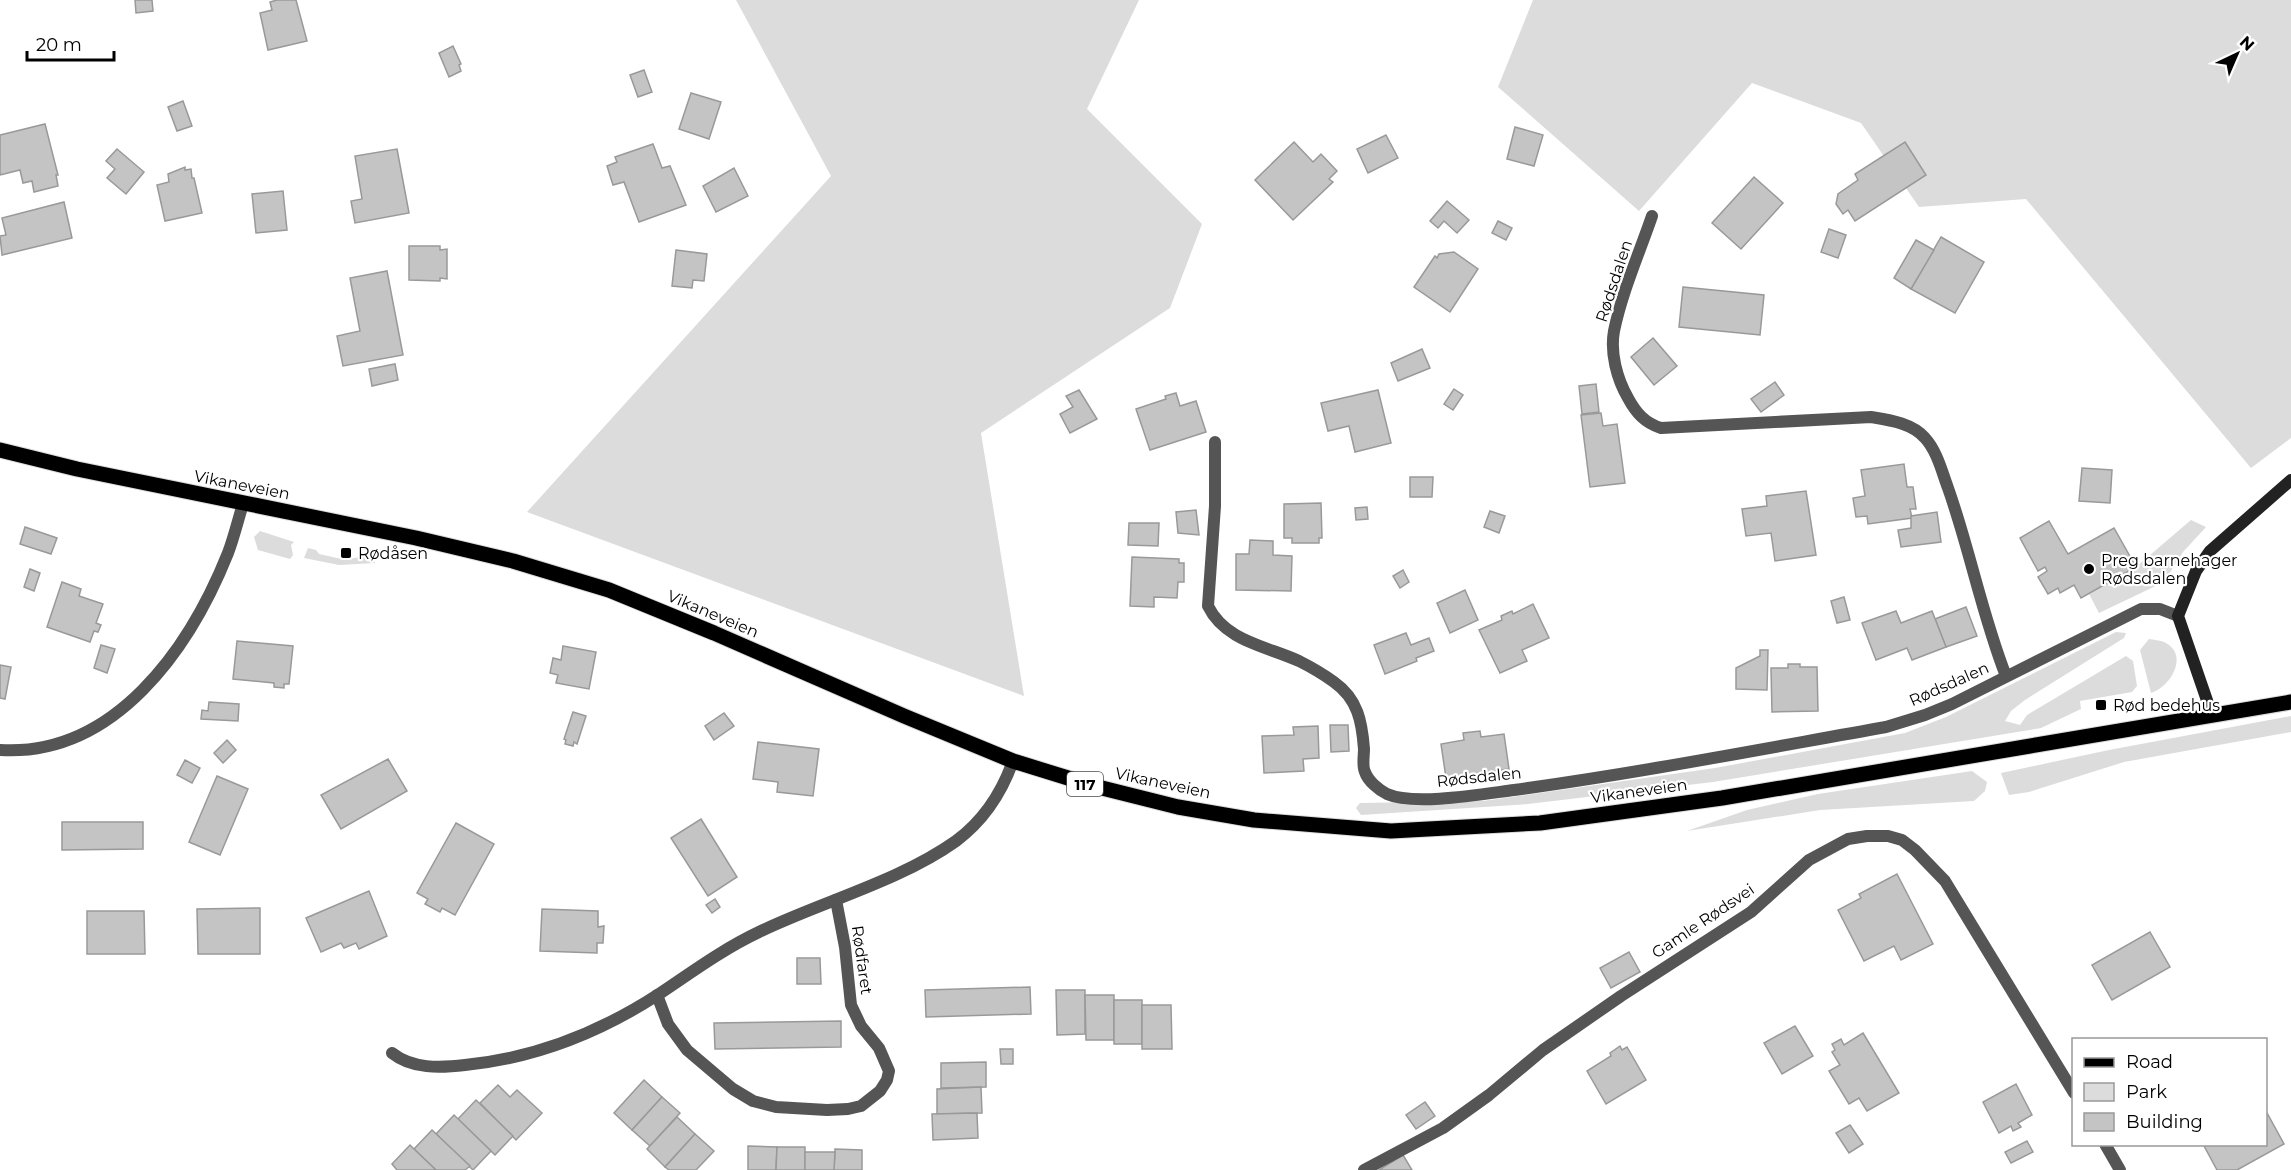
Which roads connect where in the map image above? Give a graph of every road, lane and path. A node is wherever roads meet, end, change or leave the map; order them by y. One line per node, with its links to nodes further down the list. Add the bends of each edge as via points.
1 (1652, 216): 7 (street, Rødsdalen, via 1614,333 1614,357 1621,386 1631,404 1642,418 1661,428 1871,417 1910,427 1925,438 1937,459)
2 (1215, 442): 7 (street, Rødsdalen, via 1208,606 1221,626 1233,634 1299,661 1349,696 1361,719 1364,772 1373,785 1388,794 1406,799 1479,795 1886,727 1934,712)
3 (0, 450): 5 (main road, Vikaneveien / 117)
4 (2291, 480): 6 (street, via 2210,551 2196,571)
5 (243, 504): 10 (street, via 229,552 201,609 145,690 83,734 58,743); 11 (main road, Vikaneveien / 117, via 502,558 609,590)
6 (2178, 616): 7 (street, Rødsdalen, via 2160,609 2141,609); 9 (street)
7 (2006, 676)
8 (2291, 702): 9 (main road, Vikaneveien / 117)
9 (2212, 716): 11 (main road, Vikaneveien / 117, via 1634,811 1540,823 1391,831 1254,820 1178,807)
10 (0, 750)
11 (1013, 761): 12 (street, via 1000,792 958,840)
12 (836, 900): 13 (street, via 739,941); 13 (street, Rødfaret, via 852,1005 889,1071 880,1091 861,1106 827,1110 776,1107 753,1101 687,1050 668,1024)
13 (657, 995): 14 (street, via 584,1034 540,1052 499,1062 420,1066 402,1061)
14 (392, 1053)
15 (2072, 1091): 17 (street, Gamle Rødsvei, via 1944,881 1902,840 1867,836 1848,839 1809,860 1751,912 1552,1043 1443,1128)
16 (2106, 1146): 18 (street)
17 (1364, 1170)
18 (2120, 1170)

